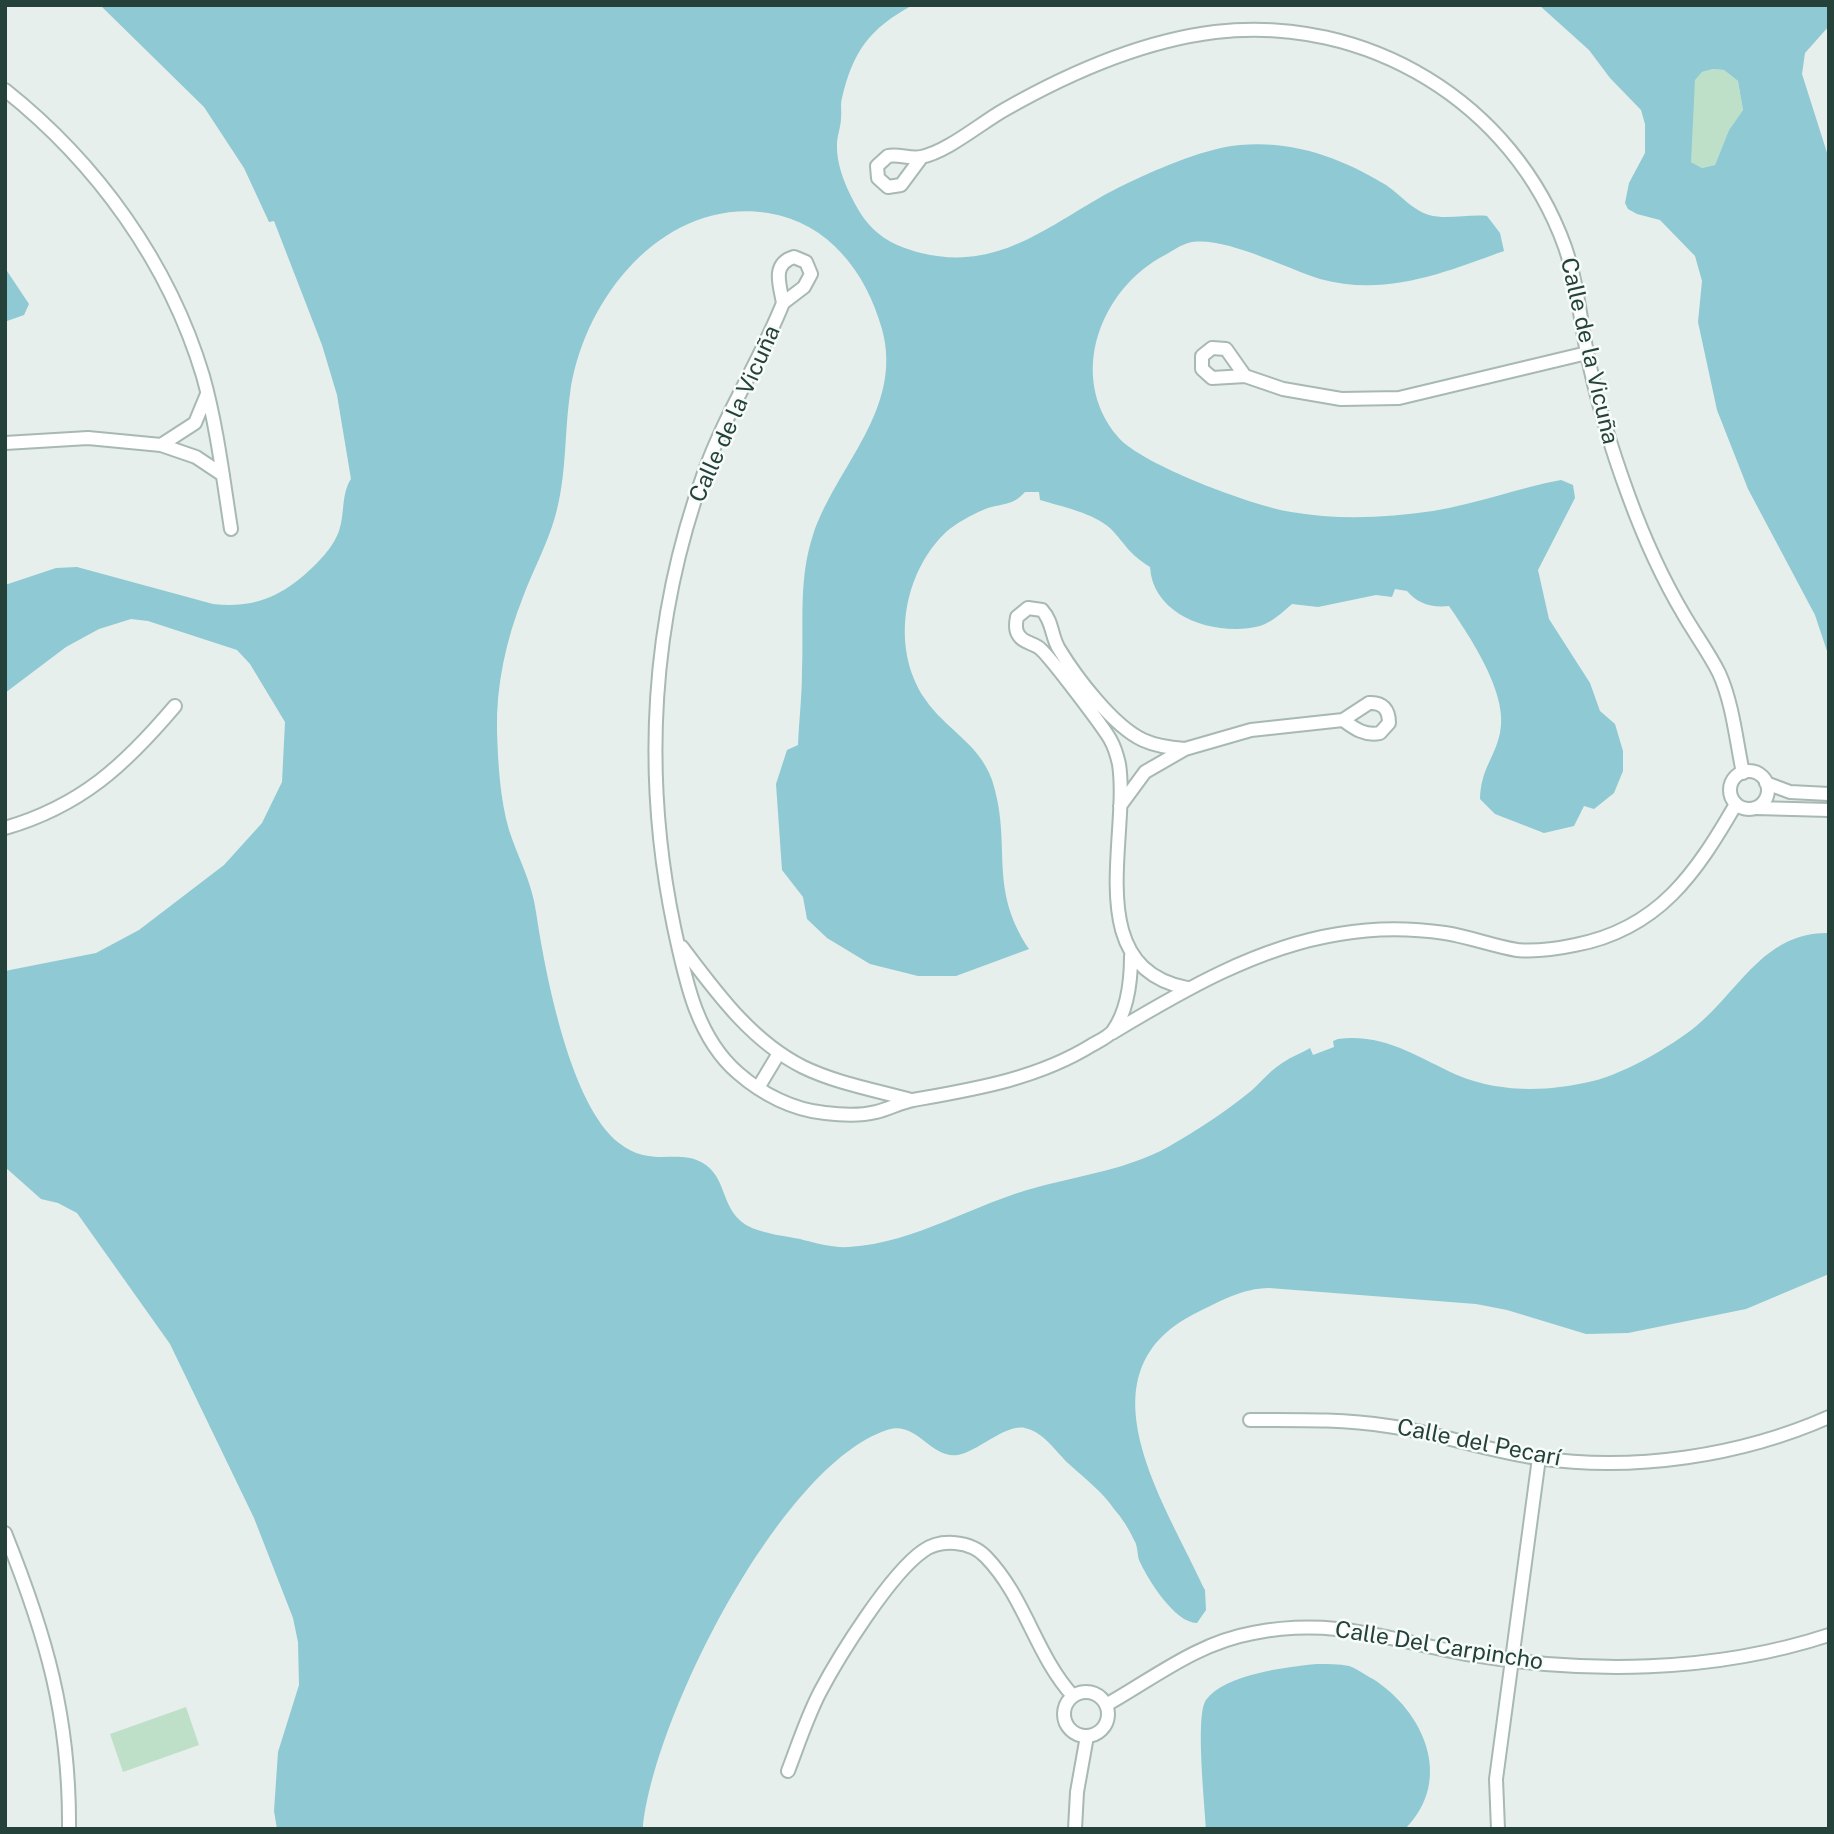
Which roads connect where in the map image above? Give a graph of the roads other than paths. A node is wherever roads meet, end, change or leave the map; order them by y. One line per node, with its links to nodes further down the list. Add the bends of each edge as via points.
1 (5, 90): 6 (street, via 76,155 141,240 187,331)
2 (920, 158): 4 (street, Calle de la Vicuña, via 1069,77 1177,40 1213,33 1282,30 1354,44 1424,75 1452,93 1507,146 1548,209 1564,244)
3 (783, 303): 26 (street, Calle de la Vicuña, via 704,472 666,611 654,727 656,799 662,865)
4 (1587, 353): 5 (street, via 1399,398 1311,395); 18 (street, Calle de la Vicuña, via 1634,511 1671,593 1719,673)
5 (1245, 376)
6 (207, 393): 8 (street, via 195,423); 9 (street)
7 (5, 443): 8 (street, via 88,438)
8 (161, 445): 9 (street, via 196,457)
9 (223, 475): 10 (street)
10 (232, 529)
11 (1053, 635): 12 (street); 12 (street, via 1042,610 1022,612 1016,631 1027,643); 15 (street, via 1072,668)
12 (1039, 647): 17 (street)
13 (175, 706): 25 (street, via 123,764 99,783 51,812)
14 (1343, 720): 16 (street, via 1251,730)
15 (1133, 734): 16 (street, via 1159,746); 17 (street)
16 (1185, 749): 22 (street, via 1145,772)
17 (1116, 752): 22 (street)
18 (1743, 773): 19 (street, via 1759,775); 21 (street, via 1731,784)
19 (1766, 783): 20 (street, via 1790,792); 23 (street, via 1765,799)
20 (1829, 794)
21 (1736, 804): 23 (street); 28 (street, Calle de la Vicuña, via 1696,870 1672,896 1651,914 1603,938 1535,951 1445,933 1339,934 1252,960)
22 (1118, 808): 27 (street, via 1118,898)
23 (1752, 809): 24 (street)
24 (1829, 810)
25 (5, 828)
26 (677, 941): 30 (street, Calle de la Vicuña, via 747,1027); 31 (street, Calle de la Vicuña, via 692,1001 705,1031 723,1057)
27 (1131, 956): 28 (street, via 1155,978); 29 (street, via 1129,990)
28 (1187, 988): 29 (street, Calle de la Vicuña)
29 (1112, 1033): 32 (street, Calle de la Vicuña, via 1031,1074 949,1096)
30 (779, 1053): 31 (street); 32 (street, Calle de la Vicuña, via 835,1079)
31 (758, 1088): 32 (street, Calle de la Vicuña, via 778,1100 822,1113 874,1113)
32 (911, 1100)
33 (1829, 1417): 35 (street, Calle del Pecarí, via 1758,1442 1655,1461)
34 (1250, 1420): 35 (street, Calle del Pecarí, via 1389,1426)
35 (1539, 1458): 38 (street)
36 (5, 1533): 43 (street, via 47,1645 58,1691 66,1745)
37 (1829, 1635): 38 (street, Calle Del Carpincho, via 1764,1652 1647,1667)
38 (1513, 1661): 40 (street, Calle Del Carpincho, via 1358,1630 1270,1630 1195,1651); 45 (street, via 1496,1779)
39 (1073, 1696): 40 (street, via 1092,1693); 41 (street, via 1065,1708 1065,1722 1074,1733); 42 (street, via 1058,1679 1030,1622 985,1555 957,1543 932,1546 906,1568 844,1649 818,1695)
40 (1106, 1704): 41 (street, via 1105,1726)
41 (1087, 1736): 44 (street)
42 (788, 1771)
43 (69, 1829)
44 (1075, 1829)
45 (1498, 1829)

